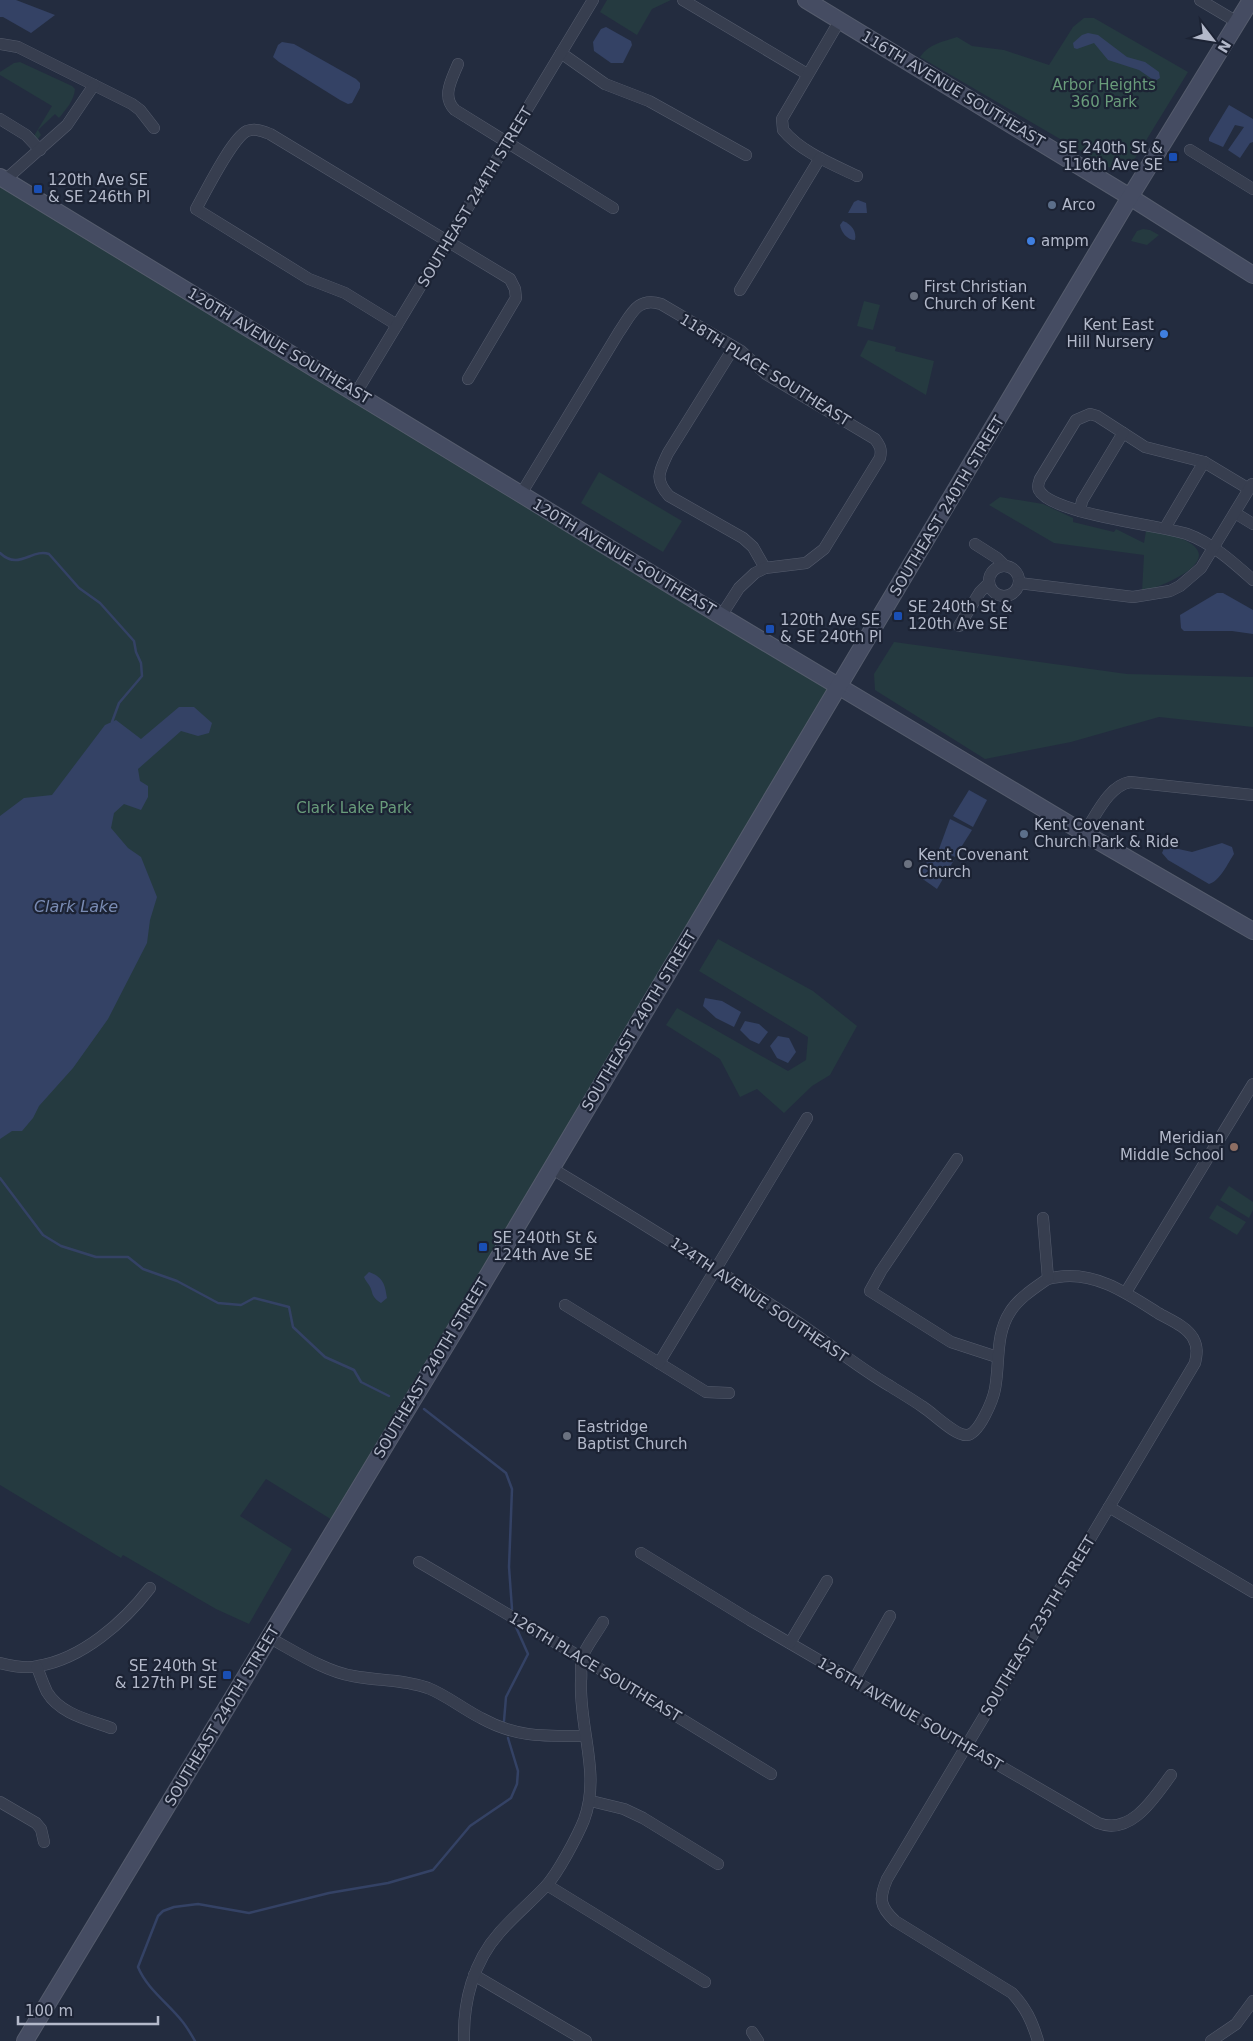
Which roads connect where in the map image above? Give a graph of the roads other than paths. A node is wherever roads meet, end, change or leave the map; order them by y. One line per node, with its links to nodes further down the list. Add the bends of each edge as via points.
1 (593, 0): 9 (street, SOUTHEAST 244TH STREET)
2 (683, 0): 11 (street)
3 (806, 0): 6 (main road, 116TH AVENUE SOUTHEAST)
4 (1200, 0): 7 (street)
5 (1250, 7): 7 (main road, SOUTHEAST 240TH STREET)
6 (840, 20): 11 (street); 23 (main road, 116TH AVENUE SOUTHEAST)
7 (1237, 22): 23 (main road, SOUTHEAST 240TH STREET)
8 (0, 44): 12 (street, via 18,48)
9 (561, 53): 15 (street, SOUTHEAST 244TH STREET); 18 (street, via 606,84 649,101)
10 (458, 64): 15 (street, via 448,90 452,108)
11 (807, 74): 19 (street, via 782,119 783,130 790,139)
12 (94, 85): 14 (street, via 132,104); 16 (street, via 77,113)
13 (0, 119): 16 (street, via 26,135)
14 (154, 128)
15 (507, 143): 24 (street); 25 (street, SOUTHEAST 244TH STREET)
16 (40, 150): 21 (street)
17 (1190, 150): 22 (street)
18 (746, 155)
19 (820, 158): 20 (street); 27 (street)
20 (857, 176)
21 (3, 178): 31 (main road, 120TH AVENUE SOUTHEAST)
22 (1253, 189)
23 (1130, 197): 26 (main road, 116TH AVENUE SOUTHEAST); 49 (main road, SOUTHEAST 240TH STREET)
24 (613, 208)
25 (448, 240): 28 (street, SOUTHEAST 244TH STREET); 28 (street, via 270,134 258,129 246,132 233,145 196,210 309,278 344,293); 30 (street, via 510,279 516,289 516,298)
26 (1253, 275)
27 (740, 290)
28 (397, 325): 31 (street, SOUTHEAST 244TH STREET)
29 (734, 347): 35 (street, 118TH PLACE SOUTHEAST, via 661,304 645,302 635,309 620,332); 43 (street, via 668,453 659,478 669,496 743,538 753,547); 43 (street, 118TH PLACE SOUTHEAST, via 766,374 875,439 881,448 880,458 824,549 806,564)
30 (468, 379)
31 (356, 393): 35 (main road, 120TH AVENUE SOUTHEAST)
32 (1123, 433): 33 (street, via 1145,448); 36 (street, via 1082,501); 36 (street, via 1090,414 1076,420 1040,478 1039,491)
33 (1204, 462): 34 (street); 39 (street)
34 (1251, 486): 37 (street)
35 (521, 494): 47 (main road, 120TH AVENUE SOUTHEAST)
36 (1080, 511): 39 (street, via 1116,521)
37 (1235, 513): 38 (street); 41 (street)
38 (1253, 524)
39 (1165, 528): 41 (street, via 1189,535)
40 (975, 544): 42 (street)
41 (1214, 548): 44 (street); 46 (street, via 1190,579 1159,594 1134,597)
42 (1005, 566): 45 (street, via 993,571); 46 (street, via 1017,573)
43 (765, 568): 47 (street, via 739,588)
44 (1253, 580)
45 (989, 583): 46 (street, via 997,595 1006,596 1015,592); 48 (street)
46 (1019, 583)
47 (721, 616): 49 (main road, 120TH AVENUE SOUTHEAST)
48 (959, 626)
49 (839, 687): 51 (main road, 120TH AVENUE SOUTHEAST); 56 (main road, SOUTHEAST 240TH STREET)
50 (1253, 794): 51 (street, via 1122,783 1110,794)
51 (1084, 833): 52 (main road, 120TH AVENUE SOUTHEAST)
52 (1252, 929)
53 (1253, 1084): 60 (street)
54 (807, 1118): 58 (street)
55 (957, 1159): 62 (street, via 870,1291 951,1342)
56 (551, 1168): 58 (street, 124TH AVENUE SOUTHEAST); 73 (main road, SOUTHEAST 240TH STREET)
57 (1043, 1218): 59 (street)
58 (716, 1269): 62 (street, 124TH AVENUE SOUTHEAST, via 964,1436 975,1431 990,1404 995,1389); 63 (street)
59 (1048, 1278): 60 (street, via 1086,1277); 62 (street, via 1024,1296 1010,1313 1002,1331)
60 (1126, 1292): 65 (street, SOUTHEAST 235TH STREET, via 1185,1329 1198,1350 1195,1363)
61 (565, 1305): 63 (street)
62 (997, 1357)
63 (659, 1363): 64 (street, via 706,1392)
64 (729, 1393)
65 (1109, 1507): 70 (street); 81 (street, SOUTHEAST 235TH STREET)
66 (641, 1553): 74 (street, 126TH AVENUE SOUTHEAST)
67 (418, 1562): 75 (street, 126TH PLACE SOUTHEAST)
68 (826, 1582): 74 (street)
69 (150, 1588): 77 (street, via 132,1610 93,1642 74,1654)
70 (1253, 1592)
71 (890, 1616): 78 (street)
72 (603, 1622): 75 (street)
73 (270, 1638): 80 (street, via 330,1669 351,1676 402,1680 429,1689 515,1733); 92 (main road, SOUTHEAST 240TH STREET)
74 (790, 1643): 78 (street, 126TH AVENUE SOUTHEAST)
75 (582, 1658): 80 (street); 82 (street, 126TH PLACE SOUTHEAST)
76 (0, 1663): 77 (street)
77 (37, 1667): 79 (street, via 48,1694 59,1705 82,1718)
78 (854, 1680): 81 (street, 126TH AVENUE SOUTHEAST)
79 (111, 1728)
80 (585, 1736): 84 (street, via 590,1759)
81 (966, 1748): 83 (street, 126TH AVENUE SOUTHEAST, via 1098,1823 1111,1827 1126,1823 1144,1809); 95 (street, SOUTHEAST 235TH STREET, via 887,1879 881,1903 886,1913 903,1927 1012,1993 1032,2019)
82 (771, 1774)
83 (1171, 1774)
84 (591, 1801): 87 (street, via 624,1809); 88 (street, via 583,1823)
85 (0, 1802): 86 (street, via 36,1823)
86 (44, 1842)
87 (718, 1864)
88 (547, 1885): 89 (street, via 486,1949); 90 (street)
89 (474, 1975): 93 (street, via 465,2006); 94 (street)
90 (705, 1982)
91 (1253, 2001): 96 (street, via 1236,2024)
92 (25, 2041)
93 (464, 2041)
94 (586, 2041)
95 (1038, 2041)
96 (1211, 2041)

